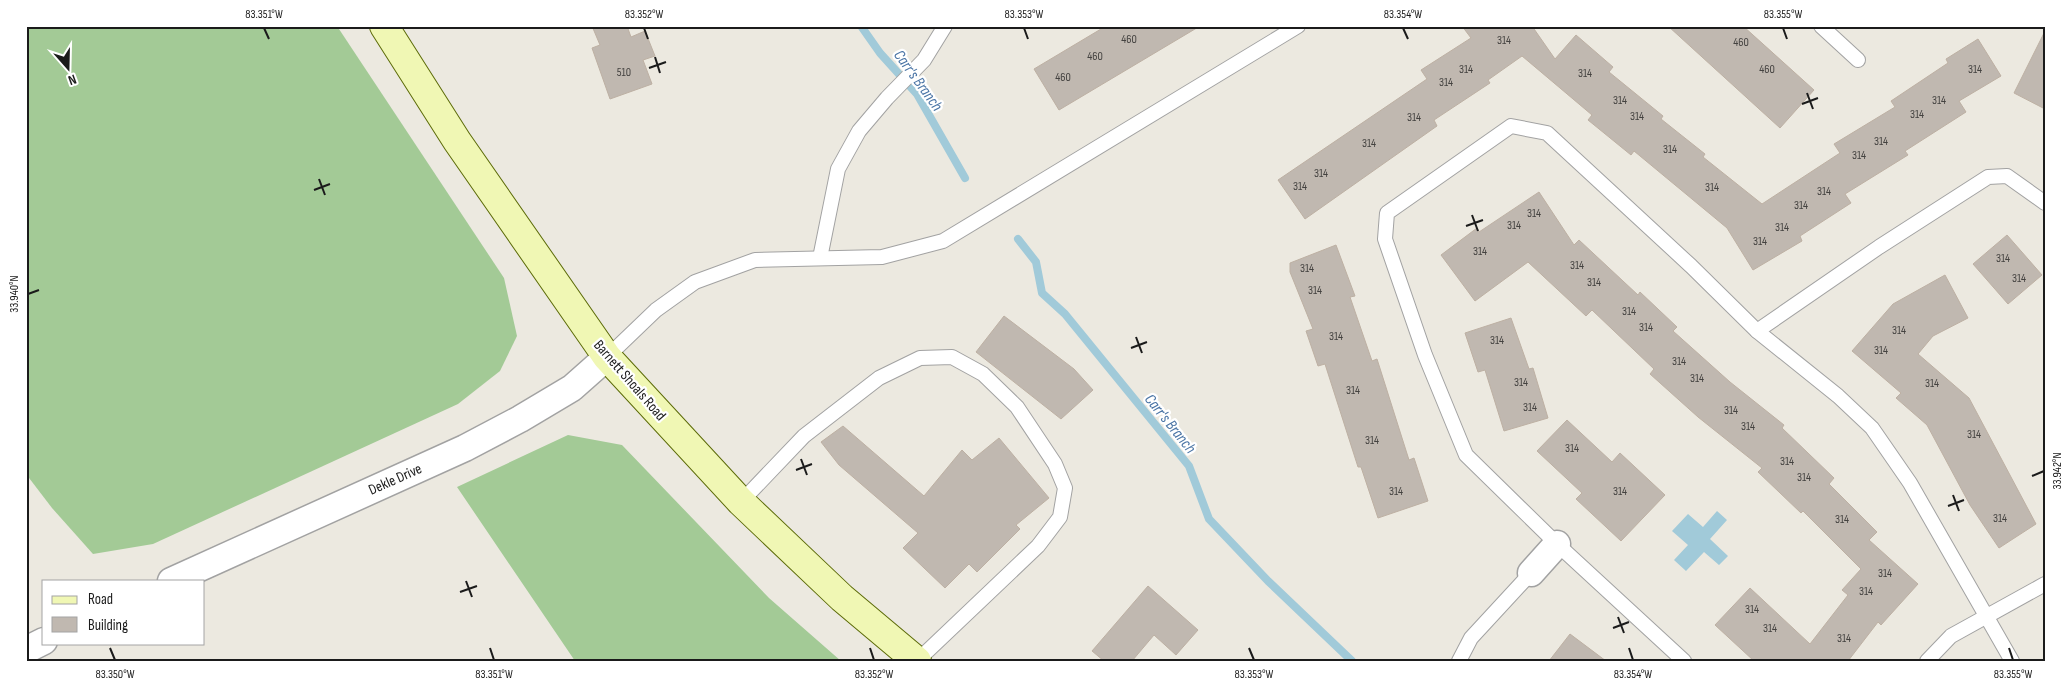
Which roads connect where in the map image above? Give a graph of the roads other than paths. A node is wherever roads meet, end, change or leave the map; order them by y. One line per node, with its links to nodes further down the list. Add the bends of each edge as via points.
1 (384, 26): 9 (main road, Barnett Shoals Road, via 457,141)
2 (945, 26): 7 (lane, via 924,60 859,131 838,169)
3 (1298, 26): 7 (lane, via 942,241 882,257)
4 (1821, 26): 5 (lane)
5 (1858, 60)
6 (2045, 203): 8 (lane, via 2007,176 1988,177)
7 (820, 258): 9 (lane, via 755,260 695,282 656,310)
8 (1757, 331): 11 (lane, via 1692,266 1547,133 1511,126 1387,213 1385,239 1425,355 1466,455); 15 (lane, via 1838,396 1872,428 1910,483)
9 (607, 358): 10 (main road, Barnett Shoals Road); 13 (street, Dekle Drive, via 572,388 465,448)
10 (741, 502): 18 (main road, Barnett Shoals Road, via 842,598); 18 (lane, via 804,436 879,378 920,358 952,357 983,374 1016,407 1055,464 1065,488 1060,517 1038,546)
11 (1557, 544): 12 (street); 20 (lane)
12 (1531, 573): 19 (lane, via 1471,638)
13 (173, 580)
14 (2045, 584): 15 (lane)
15 (1988, 615): 21 (lane, via 1951,636); 22 (lane)
16 (42, 642): 17 (street)
17 (26, 650)
18 (917, 661)
19 (1459, 661)
20 (1684, 661)
21 (1927, 661)
22 (2012, 661)

